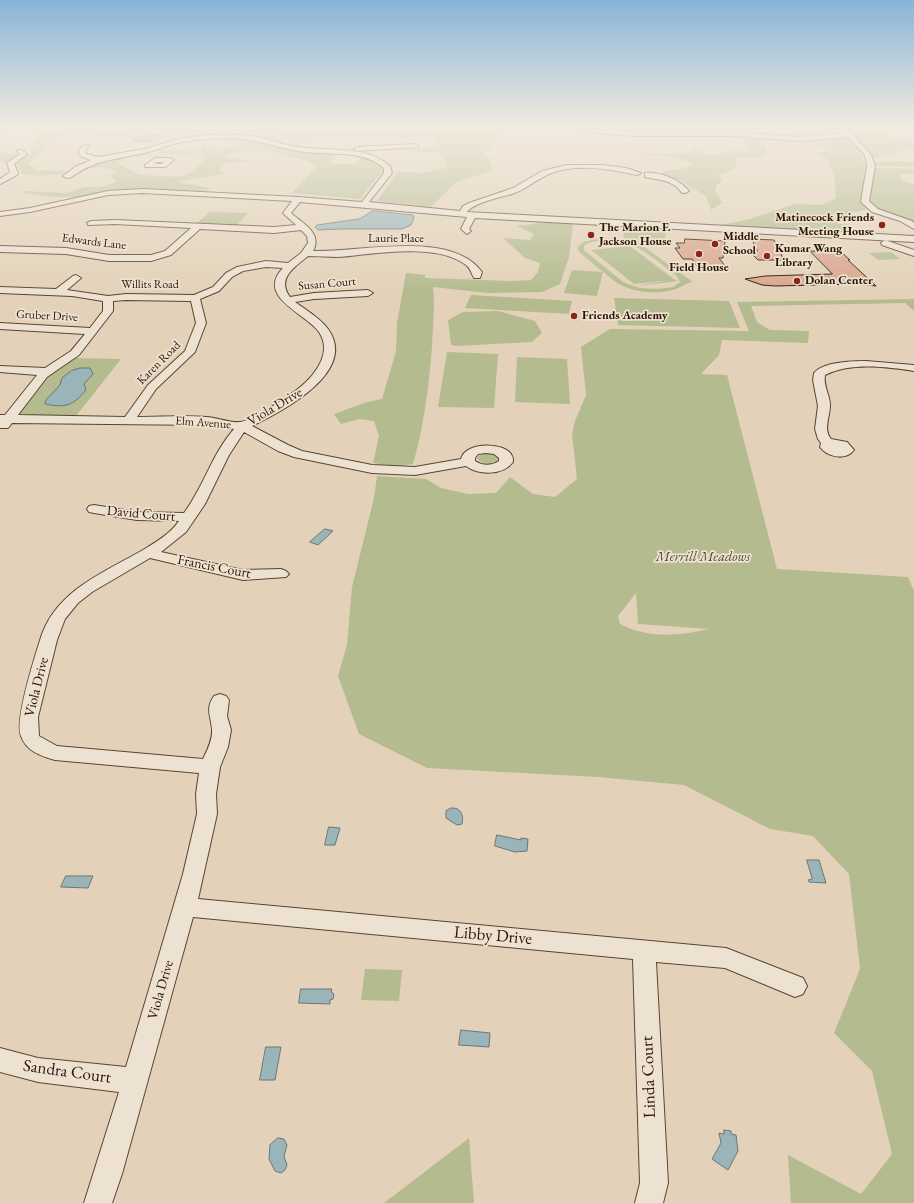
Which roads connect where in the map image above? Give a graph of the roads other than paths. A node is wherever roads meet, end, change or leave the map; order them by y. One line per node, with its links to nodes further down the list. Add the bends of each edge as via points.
1 (382, 181): 8 (street)
2 (532, 181): 7 (street, via 520,188)
3 (673, 181): 5 (street)
4 (868, 181): 16 (street, via 865,201 867,205)
5 (684, 191)
6 (298, 199): 8 (street); 9 (street, via 130,191); 15 (street, via 287,213)
7 (477, 203): 10 (street, via 466,208); 12 (street, via 510,211)
8 (364, 204): 10 (street)
9 (0, 214)
10 (462, 214): 11 (street)
11 (472, 215): 17 (street, via 465,229); 18 (street)
12 (561, 215)
13 (92, 223): 14 (street)
14 (198, 226): 15 (street, via 274,230); 20 (street, Edwards Lane, via 168,253 151,258 98,257 55,250)
15 (303, 227): 21 (street, via 313,239)
16 (914, 227)
17 (467, 231)
18 (850, 235): 19 (street); 22 (street, via 883,242)
19 (914, 239)
20 (0, 249)
21 (306, 253): 23 (street, Viola Drive); 24 (street, Laurie Place, via 338,254 379,250 438,252 470,263)
22 (914, 253)
23 (289, 266): 29 (street, Willits Road, via 255,265 240,269 229,275 216,289); 31 (street, Viola Drive, via 281,275 279,282 281,292)
24 (477, 276)
25 (76, 278): 27 (street)
26 (0, 290): 27 (street, Willits Road)
27 (58, 293): 30 (street, Willits Road)
28 (368, 293): 31 (street, Susan Court)
29 (195, 298): 30 (street, Willits Road); 38 (street, Karen Road, via 201,323 190,352 152,387)
30 (108, 299): 33 (street, via 107,313)
31 (288, 300): 39 (street, Viola Drive, via 321,328 329,345 327,358 321,372 303,391)
32 (0, 326): 33 (street, Gruber Drive)
33 (92, 331): 36 (street, via 75,353)
34 (914, 368): 41 (street, via 886,365 838,366 820,373 819,385 824,400 820,424 822,434)
35 (0, 369): 36 (street)
36 (47, 372): 37 (street)
37 (4, 419): 38 (street, Elm Avenue); 40 (street)
38 (130, 420): 39 (street, Elm Avenue, via 207,421)
39 (242, 426): 42 (street, Elm Avenue, via 282,448 299,454 372,469 415,470); 44 (street, Viola Drive, via 221,454 198,504)
40 (0, 430)
41 (828, 443)
42 (468, 462)
43 (94, 509): 44 (street, David Court, via 137,516)
44 (188, 517): 45 (street, Viola Drive, via 177,533)
45 (147, 553): 46 (street, Francis Court, via 243,575); 48 (street, Viola Drive, via 88,586 72,599 60,614 51,631 27,730 33,742 55,753)
46 (281, 574)
47 (220, 700): 48 (street, via 218,716 222,730)
48 (210, 767): 49 (street, Viola Drive, via 206,794 207,814)
49 (185, 907): 50 (street, Libby Drive); 53 (street, Viola Drive)
50 (644, 950): 51 (street, Libby Drive, via 726,958); 55 (street, Linda Court, via 654,1183)
51 (795, 986)
52 (0, 1060): 53 (street, Sandra Court, via 38,1070)
53 (134, 1081): 54 (street, Viola Drive)
54 (98, 1203)
55 (649, 1203)

